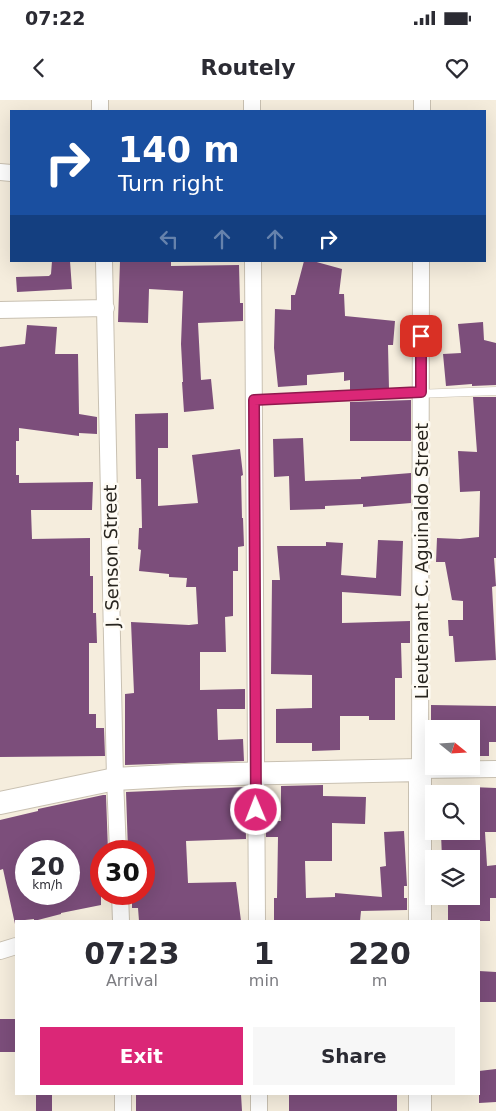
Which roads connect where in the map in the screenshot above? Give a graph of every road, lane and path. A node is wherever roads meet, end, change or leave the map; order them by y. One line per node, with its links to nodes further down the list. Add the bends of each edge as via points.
1 (104, 262): 4 (street, J. Senson Street)
2 (253, 262): 8 (street)
3 (421, 262): 7 (street, Lieutenant C. Aguinaldo Street)
4 (106, 308): 5 (street); 12 (street, J. Senson Street)
5 (0, 310)
6 (496, 391): 7 (lane)
7 (421, 392): 8 (lane); 10 (street, Lieutenant C. Aguinaldo Street)
8 (254, 400): 11 (street)
9 (496, 769): 10 (street)
10 (420, 770): 11 (street); 18 (street, Lieutenant C. Aguinaldo Street)
11 (255, 774): 12 (street); 17 (street)
12 (115, 778): 13 (street); 14 (street, J. Senson Street)
13 (0, 803)
14 (118, 840)
15 (120, 905): 16 (street)
16 (119, 920)
17 (257, 920)
18 (420, 920)
19 (15, 946): 20 (street)
20 (0, 951)
21 (122, 1095): 24 (street)
22 (259, 1095): 25 (street)
23 (420, 1095): 26 (street)
24 (123, 1111)
25 (259, 1111)
26 (420, 1111)

